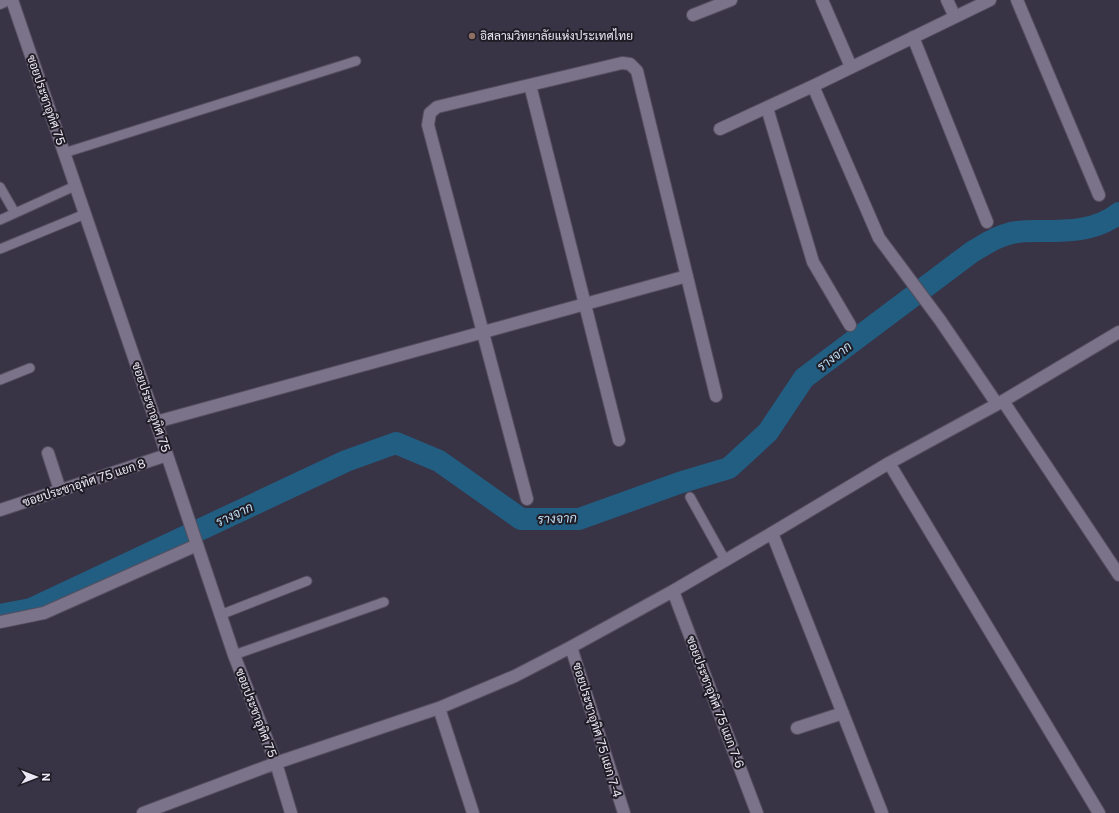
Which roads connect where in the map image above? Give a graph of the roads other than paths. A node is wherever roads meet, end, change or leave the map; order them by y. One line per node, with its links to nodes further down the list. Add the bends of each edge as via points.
1 (6, 0): 8 (street)
2 (12, 0): 18 (street, ซอยประชาอุทิศ 75)
3 (732, 0): 9 (street)
4 (822, 0): 13 (street)
5 (947, 0): 10 (street)
6 (990, 0): 10 (street)
7 (1017, 0): 21 (street)
8 (0, 2)
9 (693, 15)
10 (955, 17): 11 (street)
11 (913, 37): 13 (street); 25 (street)
12 (356, 60): 18 (lane)
13 (851, 67): 15 (street)
14 (530, 85): 27 (street, via 622,63 630,64 637,71); 28 (street); 30 (street, via 437,107 430,113 428,125)
15 (813, 86): 16 (street); 35 (street, via 879,238)
16 (767, 108): 17 (street); 29 (street, via 814,262)
17 (720, 129)
18 (64, 153): 19 (street, ซอยประชาอุทิศ 75)
19 (75, 186): 22 (lane); 23 (street, ซอยประชาอุทิศ 75)
20 (0, 187): 22 (lane)
21 (1099, 195)
22 (15, 213): 24 (lane)
23 (85, 214): 26 (lane); 36 (street, ซอยประชาอุทิศ 75)
24 (0, 220)
25 (987, 222)
26 (0, 249)
27 (687, 276): 28 (street); 34 (street)
28 (585, 304): 30 (street); 37 (street)
29 (850, 325)
30 (483, 332): 36 (street); 43 (street)
31 (1119, 332): 35 (street)
32 (30, 368): 33 (lane)
33 (0, 380)
34 (716, 396)
35 (1000, 402): 40 (street); 48 (street)
36 (156, 422): 39 (street, ซอยประชาอุทิศ 75)
37 (619, 440)
38 (48, 453): 41 (street)
39 (167, 455): 41 (street, ซอยประชาอุทิศ 75 แยก 8); 46 (street, ซอยประชาอุทิศ 75)
40 (889, 463): 45 (street); 66 (street)
41 (60, 490): 44 (street, ซอยประชาอุทิศ 75 แยก 8)
42 (690, 497): 47 (lane)
43 (527, 499)
44 (0, 510)
45 (772, 533): 47 (street); 57 (street)
46 (196, 543): 52 (street, ซอยประชาอุทิศ 75); 53 (street, via 44,613)
47 (724, 560): 50 (street)
48 (1119, 575)
49 (307, 582): 52 (lane)
50 (673, 591): 54 (street); 64 (street, ซอยประชาอุทิศ 75 แยก 7-6)
51 (384, 602): 55 (lane)
52 (220, 615): 55 (street, ซอยประชาอุทิศ 75)
53 (0, 622)
54 (571, 647): 56 (street, via 515,676); 63 (street, ซอยประชาอุทิศ 75 แยก 7-4)
55 (234, 655): 59 (street, ซอยประชาอุทิศ 75)
56 (439, 708): 59 (street); 62 (street)
57 (843, 713): 58 (street); 65 (street)
58 (797, 728)
59 (276, 763): 60 (street); 61 (street, ซอยประชาอุทิศ 75)
60 (143, 813)
61 (291, 813)
62 (473, 813)
63 (624, 813)
64 (757, 813)
65 (882, 813)
66 (1099, 813)

